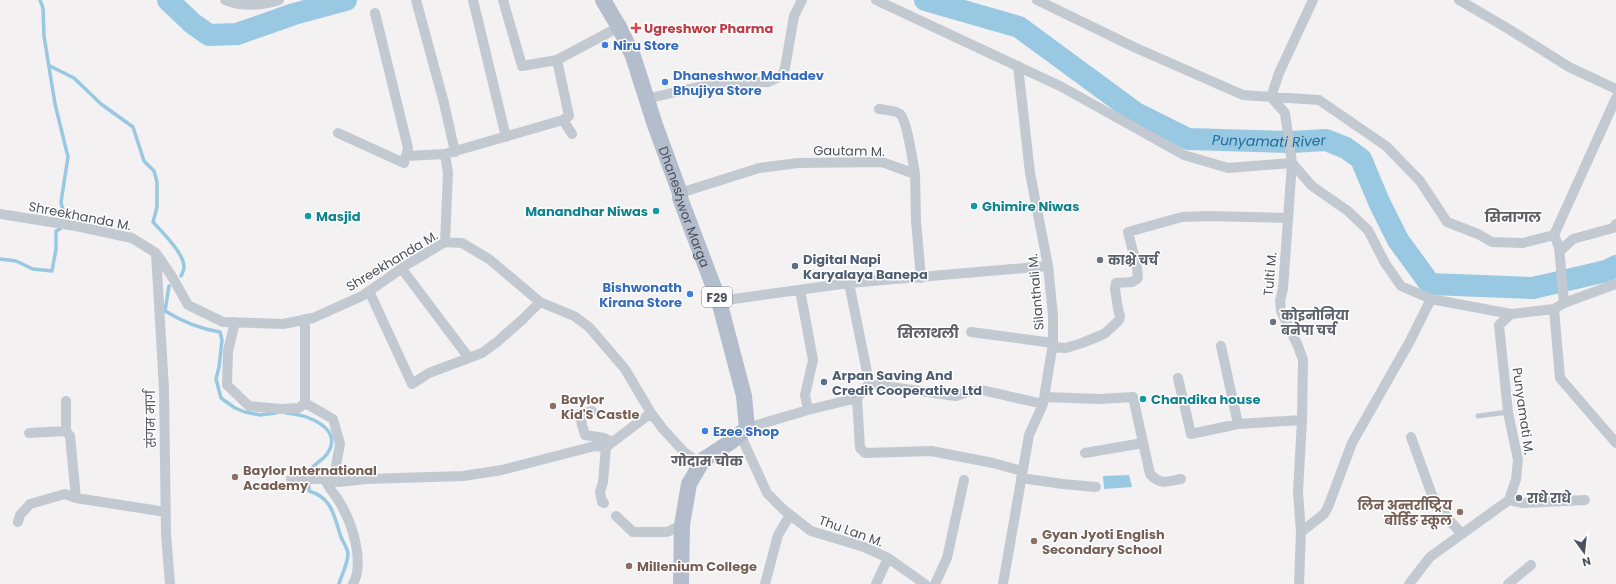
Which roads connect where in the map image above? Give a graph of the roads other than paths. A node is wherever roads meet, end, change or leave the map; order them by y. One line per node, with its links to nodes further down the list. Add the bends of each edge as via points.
1 (225, 0): 2 (street, via 235,4 264,5)
2 (279, 0)
3 (416, 0): 25 (street, via 444,103)
4 (473, 0): 24 (street)
5 (503, 0): 14 (street, via 522,66)
6 (603, 0): 13 (main road, Dhaneshwor Marga / F29)
7 (802, 0): 19 (street, via 794,16 782,76 768,82 719,82)
8 (876, 0): 15 (street)
9 (1037, 0): 17 (street, via 1136,48 1243,95)
10 (1313, 0): 17 (street, via 1279,73)
11 (1459, 0): 16 (street, via 1570,67)
12 (375, 13): 26 (street, via 408,148)
13 (619, 27): 14 (street); 19 (main road, Dhaneshwor Marga / F29, via 633,56)
14 (557, 60): 21 (street, via 569,116)
15 (1018, 66): 27 (street, via 1060,86 1184,155 1228,168); 37 (street, Silanthali M., via 1030,173)
16 (1616, 89)
17 (1271, 97): 27 (street, Tulti M., via 1285,113); 33 (street, via 1319,100 1386,146 1420,181 1447,222 1492,242 1523,243)
18 (1616, 98): 33 (street)
19 (646, 99): 29 (main road, Dhaneshwor Marga / F29)
20 (879, 108): 28 (street, via 902,116)
21 (563, 120): 23 (street); 24 (street)
22 (338, 133): 26 (street, via 404,163)
23 (572, 134)
24 (506, 137): 25 (street)
25 (450, 153): 26 (street); 34 (street)
26 (406, 156)
27 (1292, 163): 31 (street, Tulti M.); 44 (street, via 1312,186 1348,210 1368,230 1400,286)
28 (915, 174): 29 (street, Gautam M., via 882,162 798,163 759,168); 39 (street)
29 (680, 193): 45 (main road, Dhaneshwor Marga / F29)
30 (0, 214): 36 (street, Shreekhanda M., via 132,238)
31 (1287, 218): 53 (street, via 1182,217 1128,232 1138,278 1132,282 1116,283 1119,320 1104,334 1066,348); 67 (street, Tulti M., via 1280,301 1281,311 1303,360)
32 (1616, 224): 35 (street, via 1613,228 1574,239)
33 (1554, 235): 35 (street)
34 (445, 242): 38 (street, Shreekhanda M.); 46 (street, Shreekhanda M., via 462,243 483,256)
35 (1559, 252): 47 (street)
36 (156, 253): 51 (street, Shreekhanda M., via 188,305 223,322); 88 (street, संगम मार्ग, via 164,389)
37 (1048, 266): 39 (street); 53 (street, Silanthali M., via 1053,316)
38 (402, 268): 43 (street, Shreekhanda M.); 55 (street)
39 (921, 278): 40 (street)
40 (849, 283): 42 (street); 57 (street)
41 (1616, 284): 47 (street)
42 (800, 290): 45 (street); 62 (street, via 813,360 805,394)
43 (369, 291): 50 (street, Shreekhanda M., via 333,310); 55 (street, via 412,384 429,373)
44 (1431, 299): 49 (street); 93 (street, via 1410,342 1352,443 1328,507 1324,514)
45 (718, 301): 70 (main road, Dhaneshwor Marga / F29, via 744,396)
46 (540, 302): 55 (street, via 497,342); 65 (street, Shreekhanda M., via 574,316 589,327 625,369)
47 (1564, 303): 48 (street)
48 (1554, 310): 49 (street); 74 (street, via 1560,378)
49 (1511, 314): 64 (street, Punyamati M., via 1500,325)
50 (305, 319): 51 (street, Shreekhanda M., via 283,324); 61 (street)
51 (235, 322): 61 (street, via 228,351 227,385 249,406 282,409 299,408)
52 (971, 332): 53 (street)
53 (1052, 345): 60 (street, Silanthali M.)
54 (1221, 346): 68 (street)
55 (470, 358)
56 (1178, 378): 68 (street, via 1191,434)
57 (869, 384): 58 (street); 60 (street, via 956,396 982,390)
58 (857, 398): 62 (street); 78 (street, via 860,448 865,453 931,451 993,463)
59 (66, 401): 69 (street)
60 (1044, 401): 73 (street, via 1133,397); 78 (street, Silanthali M., via 1029,435)
61 (306, 404): 81 (street, via 333,419 340,444)
62 (808, 410): 70 (street)
63 (592, 411): 75 (street, via 580,414 585,435 604,438)
64 (1508, 412): 66 (lane); 85 (street, Punyamati M., via 1518,460 1516,479)
65 (651, 413): 75 (street); 77 (street, Shreekhanda M., via 684,452)
66 (1478, 416)
67 (1302, 420): 68 (street); 93 (street, Tulti M., via 1298,492)
68 (1238, 424)
69 (66, 431): 71 (street); 84 (street, via 70,436)
70 (744, 431): 77 (main road); 89 (street, Thu Lan M., via 767,493)
71 (29, 433)
72 (1411, 437): 94 (street, via 1432,495)
73 (1142, 442): 76 (street); 80 (street, via 1150,474 1156,480 1161,482)
74 (1616, 443)
75 (610, 445): 81 (street, via 596,446 502,470 463,476); 87 (street, via 600,492)
76 (1085, 453)
77 (700, 464): 92 (main road, via 689,484)
78 (1022, 474): 83 (street, via 1063,484); 104 (street, Silanthali M.)
79 (291, 479): 81 (street)
80 (1181, 479)
81 (329, 480): 99 (street, via 329,490 340,502 351,527 359,559)
82 (964, 480): 103 (street, via 947,558)
83 (1096, 487)
84 (76, 498): 88 (street); 91 (street, via 64,494 30,504 20,515)
85 (1509, 500): 86 (street, via 1523,503); 94 (street)
86 (1585, 500)
87 (604, 503)
88 (166, 512): 98 (street, संगम मार्ग)
89 (790, 515): 95 (street, Thu Lan M., via 811,531 864,547); 101 (street, via 778,535)
90 (616, 516): 92 (street, via 633,532 667,532)
91 (18, 522)
92 (682, 525): 100 (main road)
93 (1301, 532): 105 (street, Tulti M.)
94 (1462, 534): 106 (street, via 1430,557)
95 (888, 558): 97 (street, Thu Lan M.); 102 (street)
96 (1531, 565): 107 (street)
97 (921, 583)
98 (170, 584)
99 (354, 584)
100 (681, 584)
101 (765, 584)
102 (876, 584)
103 (935, 584)
104 (1003, 584)
105 (1299, 584)
106 (1409, 584)
107 (1508, 584)

